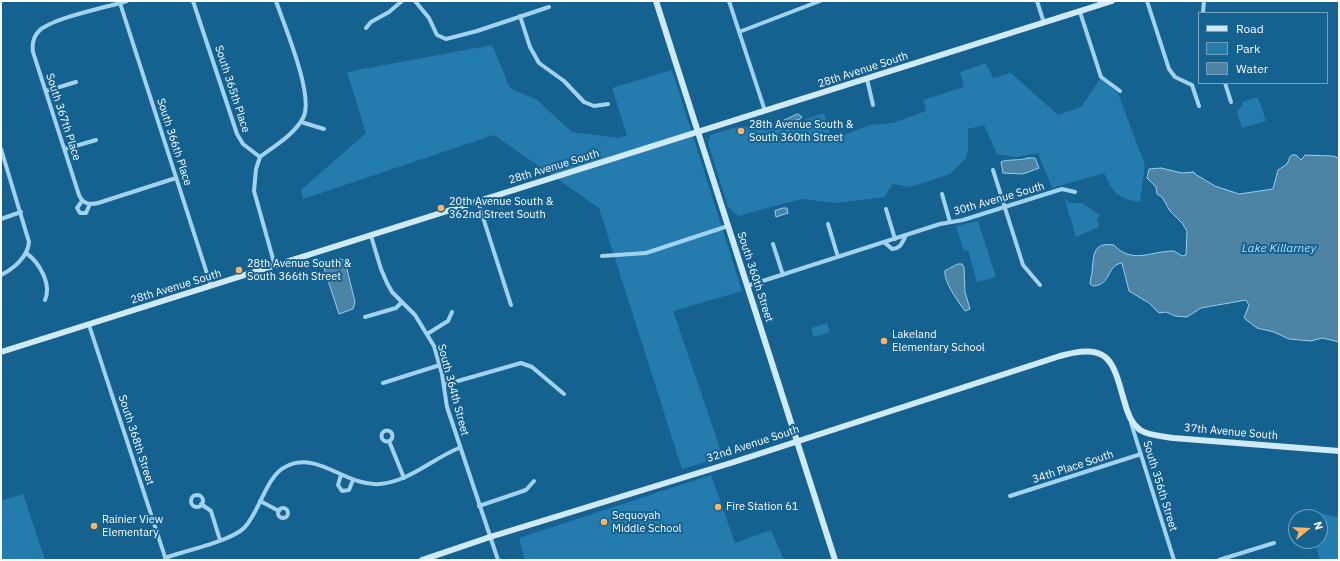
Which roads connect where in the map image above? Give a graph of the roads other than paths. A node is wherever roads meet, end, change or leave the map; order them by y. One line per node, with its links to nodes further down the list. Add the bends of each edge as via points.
1 (128, 1): 13 (street)
2 (193, 1): 37 (street, South 365th Place, via 237,134 243,144)
3 (276, 1): 31 (street, via 305,90 307,106)
4 (402, 1): 19 (street)
5 (415, 1): 17 (street, via 441,38 449,39)
6 (656, 1): 33 (street, South 360th Street)
7 (729, 1): 20 (street)
8 (820, 1): 20 (street)
9 (1037, 1): 18 (street)
10 (1112, 1): 15 (street, 28th Avenue South)
11 (1147, 1): 29 (street, via 1170,69 1175,77 1192,85)
12 (1204, 1): 16 (street)
13 (120, 3): 24 (street, South 367th Place, via 51,24 38,32 33,52); 39 (street, South 366th Place)
14 (549, 7): 17 (street)
15 (1080, 12): 18 (street, 28th Avenue South); 25 (street, via 1101,77)
16 (1203, 12)
17 (520, 16): 27 (street, via 530,47 539,63 564,81 584,102 594,106)
18 (1044, 23): 21 (street, 28th Avenue South)
19 (366, 28)
20 (739, 32): 30 (street)
21 (867, 79): 28 (street); 30 (street, 28th Avenue South)
22 (76, 82): 24 (street)
23 (1225, 84): 26 (street)
24 (46, 91): 36 (street, South 367th Place)
25 (1120, 91)
26 (1231, 102)
27 (608, 104)
28 (873, 105)
29 (1199, 106)
30 (765, 111): 33 (street, 28th Avenue South)
31 (301, 122): 32 (street); 37 (street)
32 (324, 129)
33 (698, 133): 43 (street, 28th Avenue South); 51 (street, South 360th Street)
34 (96, 140): 36 (street)
35 (1, 149): 47 (street)
36 (64, 149): 42 (street, South 367th Place)
37 (260, 157): 60 (street, via 254,191)
38 (993, 170): 45 (street)
39 (176, 178): 44 (street); 63 (street, South 366th Place)
40 (1075, 192): 45 (street, 30th Avenue South, via 1062,189)
41 (942, 194): 49 (street)
42 (82, 201): 44 (street); 44 (street, South 367th Place, via 77,208 80,213 86,213)
43 (478, 202): 53 (street, 28th Avenue South); 68 (street)
44 (89, 204)
45 (1004, 207): 49 (street, 30th Avenue South); 65 (street, via 1023,265)
46 (886, 209): 54 (street)
47 (21, 212): 48 (street); 57 (street, via 29,240)
48 (1, 219)
49 (950, 222): 52 (street, 30th Avenue South)
50 (828, 224): 59 (street)
51 (728, 226): 58 (street, via 646,253); 64 (street, South 360th Street)
52 (906, 235): 54 (street, 30th Avenue South); 55 (street, via 901,247 896,249 892,250)
53 (371, 236): 60 (street, 28th Avenue South); 67 (street, South 364th Street, via 384,277 392,292)
54 (895, 239): 55 (street, 30th Avenue South)
55 (884, 242): 59 (street, 30th Avenue South)
56 (773, 244): 62 (street)
57 (26, 253): 61 (street, via 14,267); 66 (street, via 36,261 42,272 47,291)
58 (602, 256)
59 (838, 257): 62 (street, 30th Avenue South)
60 (275, 266): 63 (street, 28th Avenue South)
61 (1, 275)
62 (783, 275): 64 (street, 30th Avenue South)
63 (211, 286): 71 (street, 28th Avenue South)
64 (747, 286): 79 (street, South 360th Street)
65 (1040, 286)
66 (45, 300)
67 (402, 302): 70 (street, via 396,308); 72 (street, South 364th Street, via 415,315)
68 (511, 305)
69 (452, 312): 72 (street, via 448,321)
70 (366, 317)
71 (89, 325): 73 (street, 28th Avenue South); 96 (street, South 368th Street)
72 (427, 334): 74 (street, South 364th Street)
73 (1, 352)
74 (440, 365): 75 (street); 76 (street, South 364th Street)
75 (383, 384)
76 (444, 385): 77 (street, via 521,363 532,367); 81 (street, South 364th Street, via 446,407)
77 (564, 394)
78 (1130, 417): 79 (street, 32nd Avenue South, via 1112,363 1102,354 1090,351 1060,356); 82 (street, 37th Avenue South, via 1141,431 1159,436); 83 (street, South 356th Street)
79 (796, 440): 93 (street, 32nd Avenue South, via 727,464); 99 (street, South 360th Street)
80 (389, 441): 85 (street)
81 (459, 448): 85 (street, via 438,457); 91 (street, South 364th Street)
82 (1339, 451)
83 (1141, 454): 88 (street, 34th Place South); 100 (street, South 356th Street)
84 (341, 475): 86 (street); 86 (street, via 338,485 342,491 349,490); 89 (street, via 315,464 300,462 287,465 276,473)
85 (404, 478): 86 (street, via 379,484)
86 (353, 480)
87 (534, 480): 91 (street, via 526,490)
88 (1010, 496)
89 (260, 501): 92 (street); 94 (street, via 251,520 243,529)
90 (202, 504): 94 (street, via 211,512)
91 (479, 506): 93 (street, South 364th Street)
92 (279, 510)
93 (490, 537): 97 (street, 32nd Avenue South); 98 (street, South 364th Street)
94 (220, 540): 96 (street)
95 (1274, 543): 101 (street)
96 (165, 559)
97 (422, 560)
98 (498, 560)
99 (835, 560)
100 (1174, 560)
101 (1219, 560)

